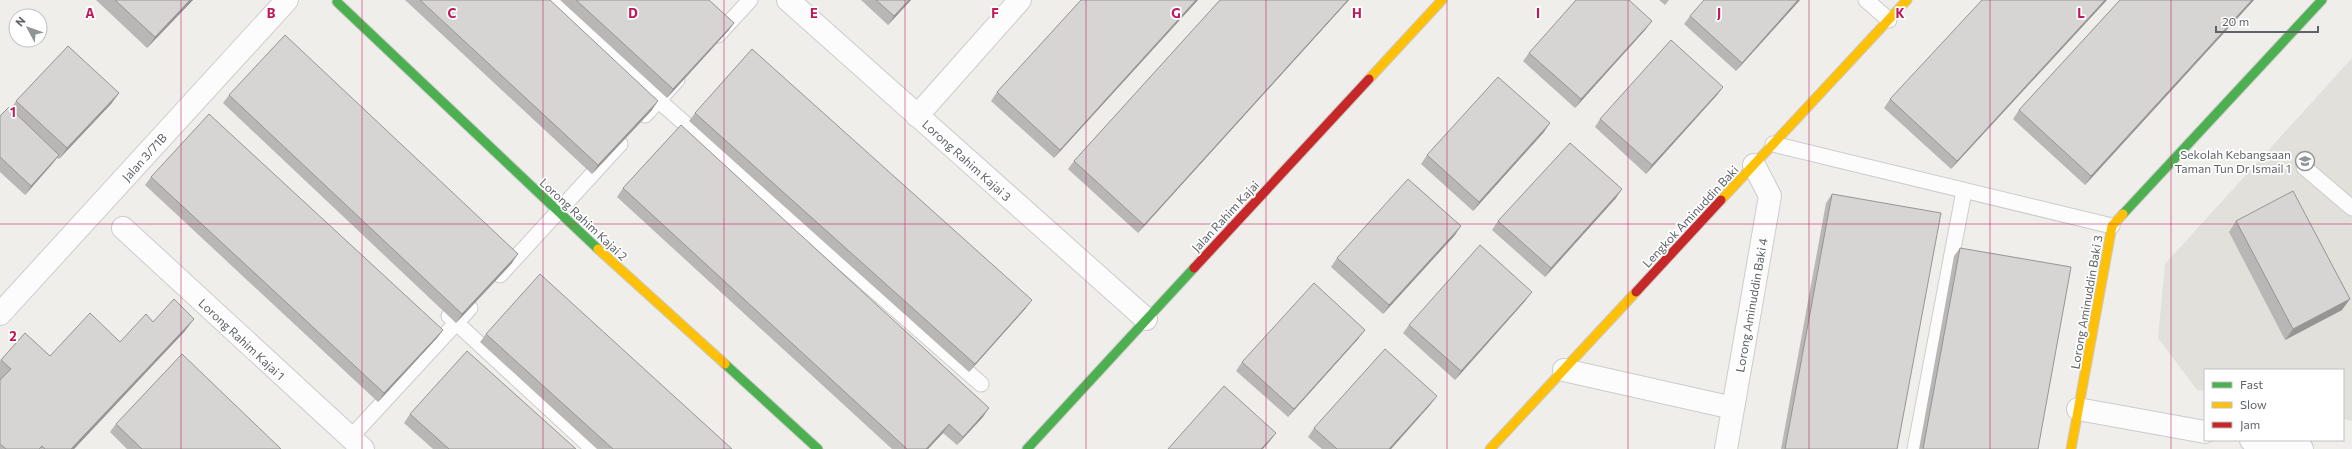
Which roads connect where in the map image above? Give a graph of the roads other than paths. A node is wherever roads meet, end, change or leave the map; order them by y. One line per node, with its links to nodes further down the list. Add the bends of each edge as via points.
1 (288, 0): 29 (street, Jalan 3/71B)
2 (558, 0): 14 (lane)
3 (750, 0): 12 (lane)
4 (788, 0): 15 (street, Lorong Rahim Kajai 3)
5 (1442, 0): 30 (street, Jalan Rahim Kajai)
6 (1866, 0): 11 (lane)
7 (1907, 0): 11 (street, Lengkok Aminuddin Baki)
8 (2322, 0): 24 (street, Lorong Aminuddin Baki 3)
9 (1019, 1): 15 (street)
10 (337, 2): 23 (street, Lorong Rahim Kajai 2)
11 (1888, 20): 18 (street, Lengkok Aminuddin Baki)
12 (707, 47)
13 (685, 70): 14 (lane)
14 (658, 100): 16 (lane); 33 (lane)
15 (917, 116): 30 (street, Lorong Rahim Kajai 3)
16 (637, 124)
17 (627, 135): 23 (lane)
18 (1773, 144): 19 (street, Lengkok Aminuddin Baki); 21 (lane)
19 (1754, 165): 32 (street, Lengkok Aminuddin Baki); 34 (street, Lorong Aminuddin Baki 4, via 1770,196)
20 (2304, 167): 22 (lane)
21 (1964, 191): 24 (lane); 44 (lane)
22 (2352, 208)
23 (558, 212): 26 (lane); 40 (street, Lorong Rahim Kajai 2)
24 (2112, 226): 35 (street, Lorong Aminuddin Baki 3)
25 (122, 228): 38 (street, Lorong Rahim Kajai 1)
26 (488, 288)
27 (478, 300): 31 (lane)
28 (439, 306): 31 (lane)
29 (0, 314)
30 (1146, 320): 41 (street, Jalan Rahim Kajai)
31 (456, 323): 38 (lane); 39 (lane)
32 (1564, 370): 34 (street); 42 (street, Lengkok Aminuddin Baki)
33 (981, 384)
34 (1733, 408): 43 (street, Lorong Aminuddin Baki 4)
35 (2078, 409): 36 (street); 45 (street, Lorong Aminuddin Baki 3)
36 (2204, 432)
37 (2256, 441): 46 (street)
38 (356, 444)
39 (593, 449)
40 (818, 449)
41 (1026, 449)
42 (1490, 449)
43 (1726, 449)
44 (1915, 449)
45 (2071, 449)
46 (2302, 449)

